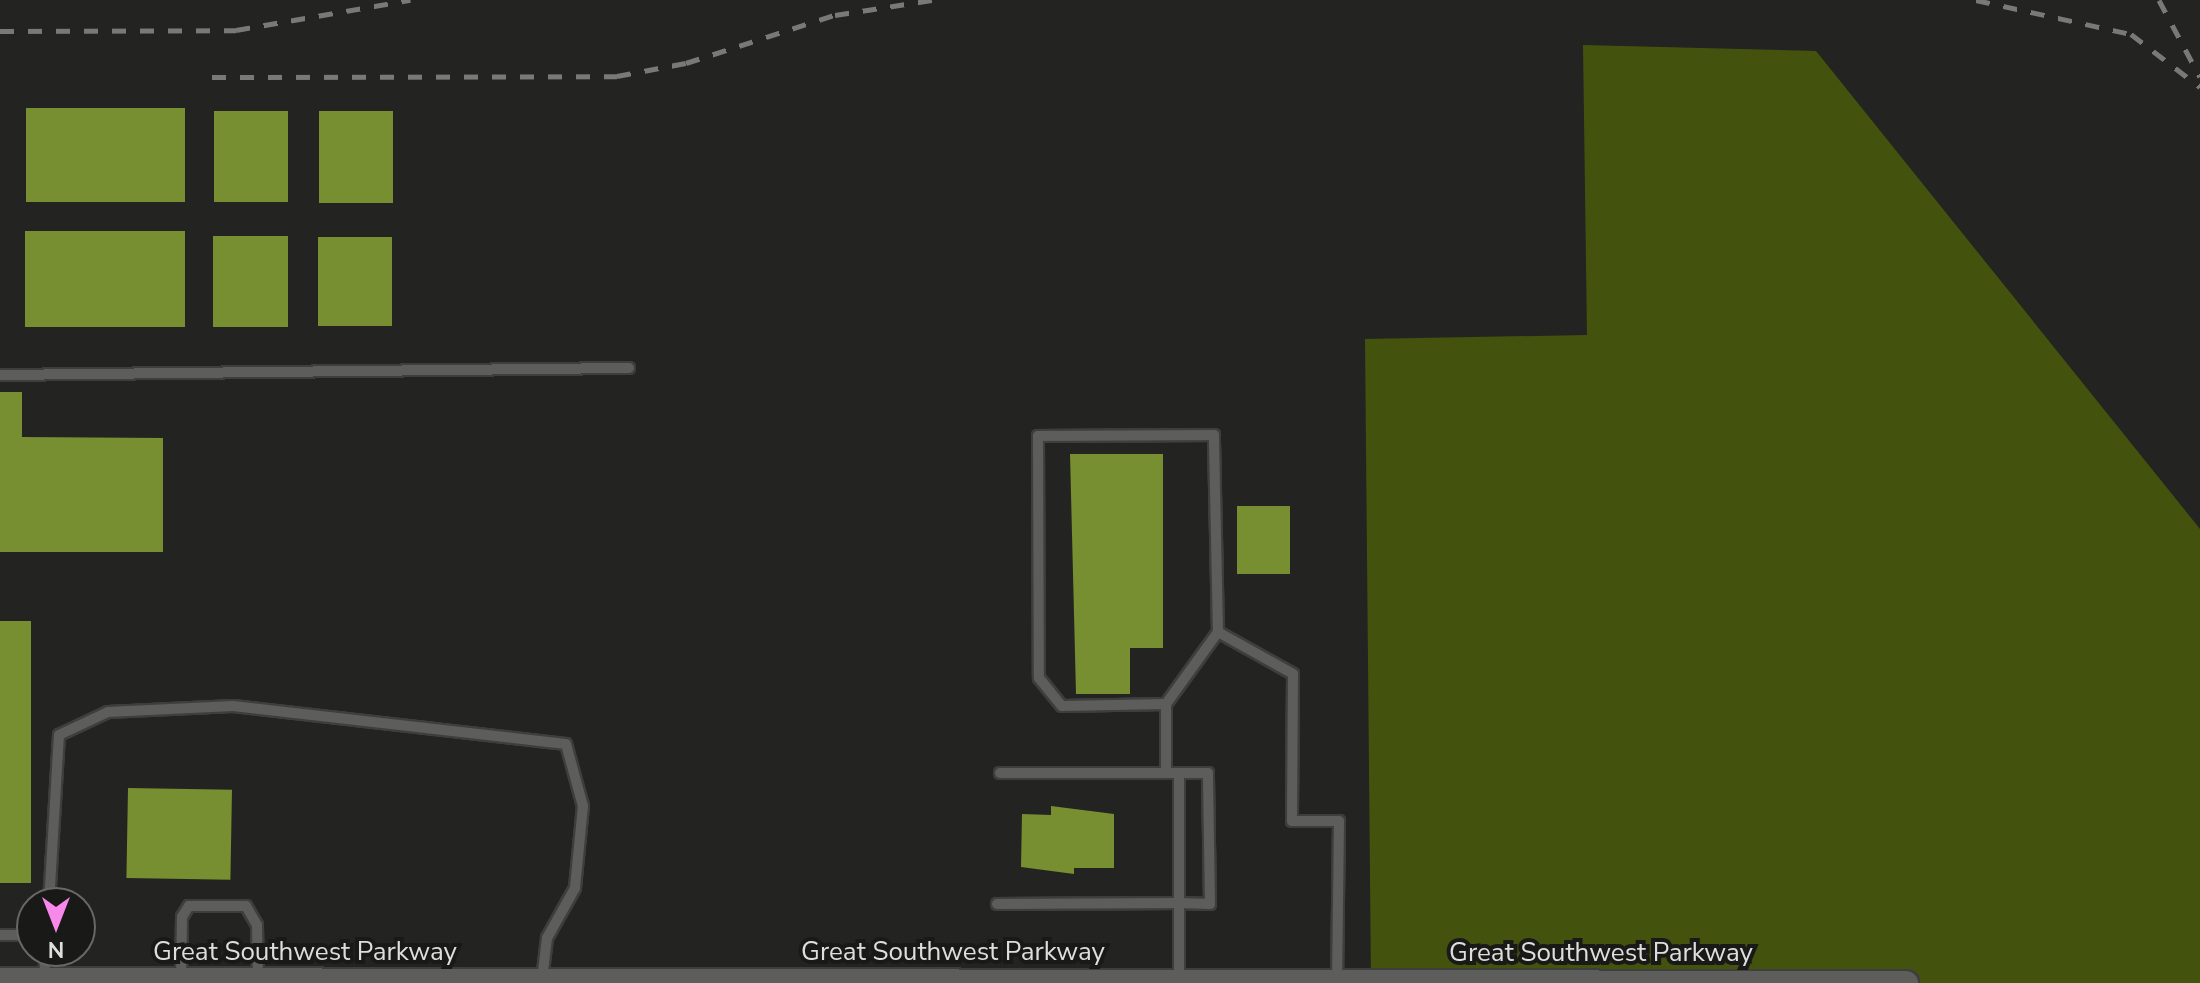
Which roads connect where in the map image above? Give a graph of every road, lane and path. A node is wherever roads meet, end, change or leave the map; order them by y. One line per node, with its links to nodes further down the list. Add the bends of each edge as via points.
1 (629, 368): 2 (lane)
2 (0, 375)
3 (1218, 632): 4 (lane); 4 (lane, via 1214,435 1038,436 1039,678 1062,706); 13 (lane, via 1293,674 1292,821 1339,821)
4 (1166, 704): 6 (lane)
5 (1000, 773): 6 (lane)
6 (1166, 773): 7 (lane)
7 (1179, 773): 9 (lane); 9 (lane, via 1208,773 1210,904)
8 (50, 887): 18 (lane, via 59,735 108,712 233,706 566,744 583,806 575,888 547,938)
9 (1179, 903): 10 (lane); 12 (lane)
10 (997, 904)
11 (45, 967): 15 (lane)
12 (1179, 979): 13 (street, Great Southwest Parkway); 19 (street, Great Southwest Parkway)
13 (1337, 979): 22 (street, Great Southwest Parkway)
14 (0, 980): 15 (street, Great Southwest Parkway)
15 (44, 980): 16 (street, Great Southwest Parkway)
16 (181, 980): 17 (street, Great Southwest Parkway); 17 (lane, via 182,917 189,906 246,906 257,925)
17 (258, 980): 18 (street, Great Southwest Parkway)
18 (542, 980): 20 (street, Great Southwest Parkway)
19 (1137, 981): 21 (street, Great Southwest Parkway)
20 (583, 982): 21 (street, Great Southwest Parkway)
21 (712, 982)
22 (1906, 983)

